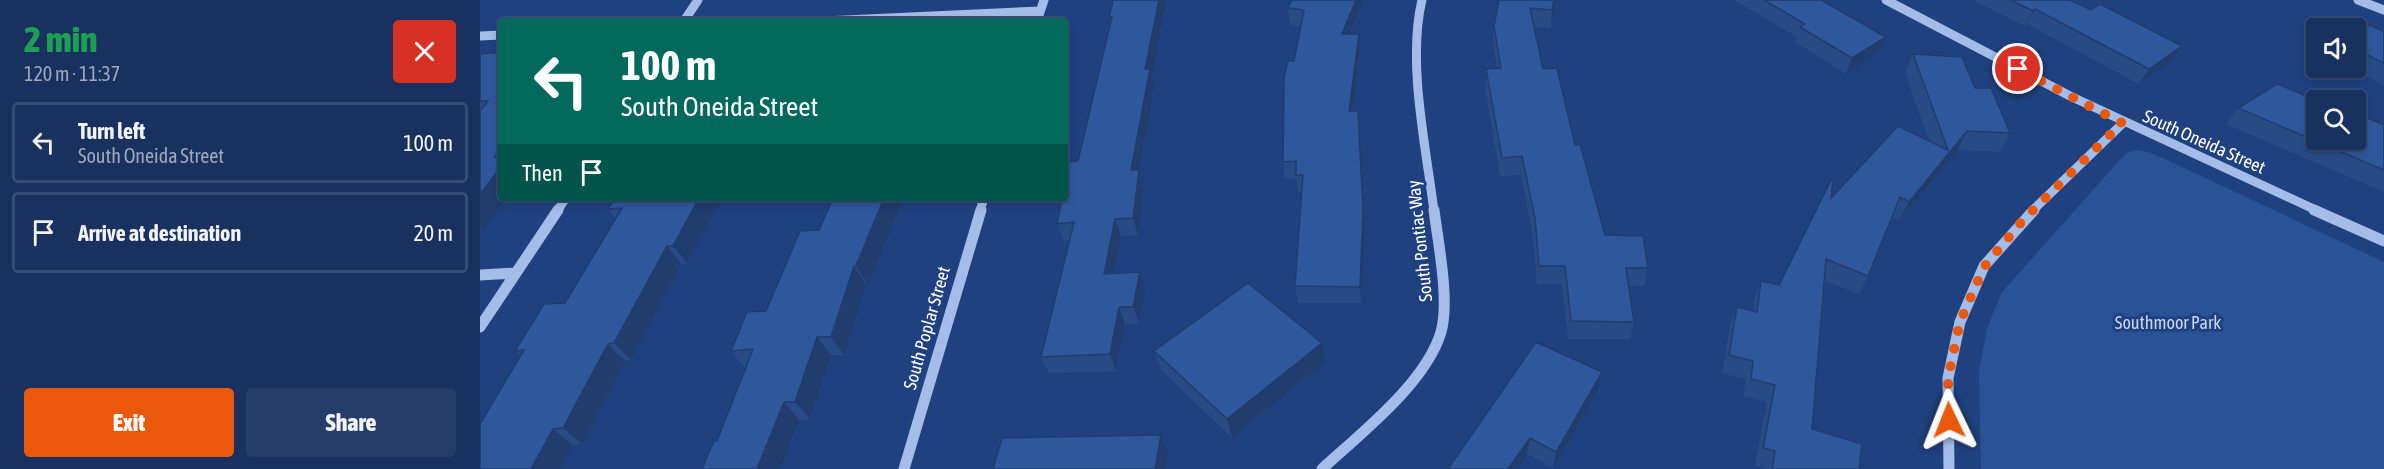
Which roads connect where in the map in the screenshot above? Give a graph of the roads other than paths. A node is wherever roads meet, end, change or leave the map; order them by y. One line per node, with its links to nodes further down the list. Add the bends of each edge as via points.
1 (698, 0): 8 (street)
2 (1044, 0): 7 (street)
3 (1422, 0): 21 (street, South Pontiac Way, via 1416,63 1444,291 1441,332 1421,371 1393,404)
4 (1886, 0): 13 (street, South Oneida Street)
5 (2358, 0): 6 (street)
6 (2384, 10)
7 (1040, 11): 9 (street); 10 (street)
8 (686, 18)
9 (889, 18)
10 (1038, 18)
11 (498, 35): 12 (street)
12 (480, 36)
13 (2122, 123): 16 (street, South Oneida Street); 22 (street, via 2023,220 1984,267 1960,322 1948,378)
14 (564, 201): 17 (street)
15 (983, 201): 20 (street, South Poplar Street)
16 (2384, 241)
17 (516, 273): 18 (street); 19 (street)
18 (480, 275)
19 (480, 327)
20 (904, 469)
21 (1322, 469)
22 (1949, 469)

